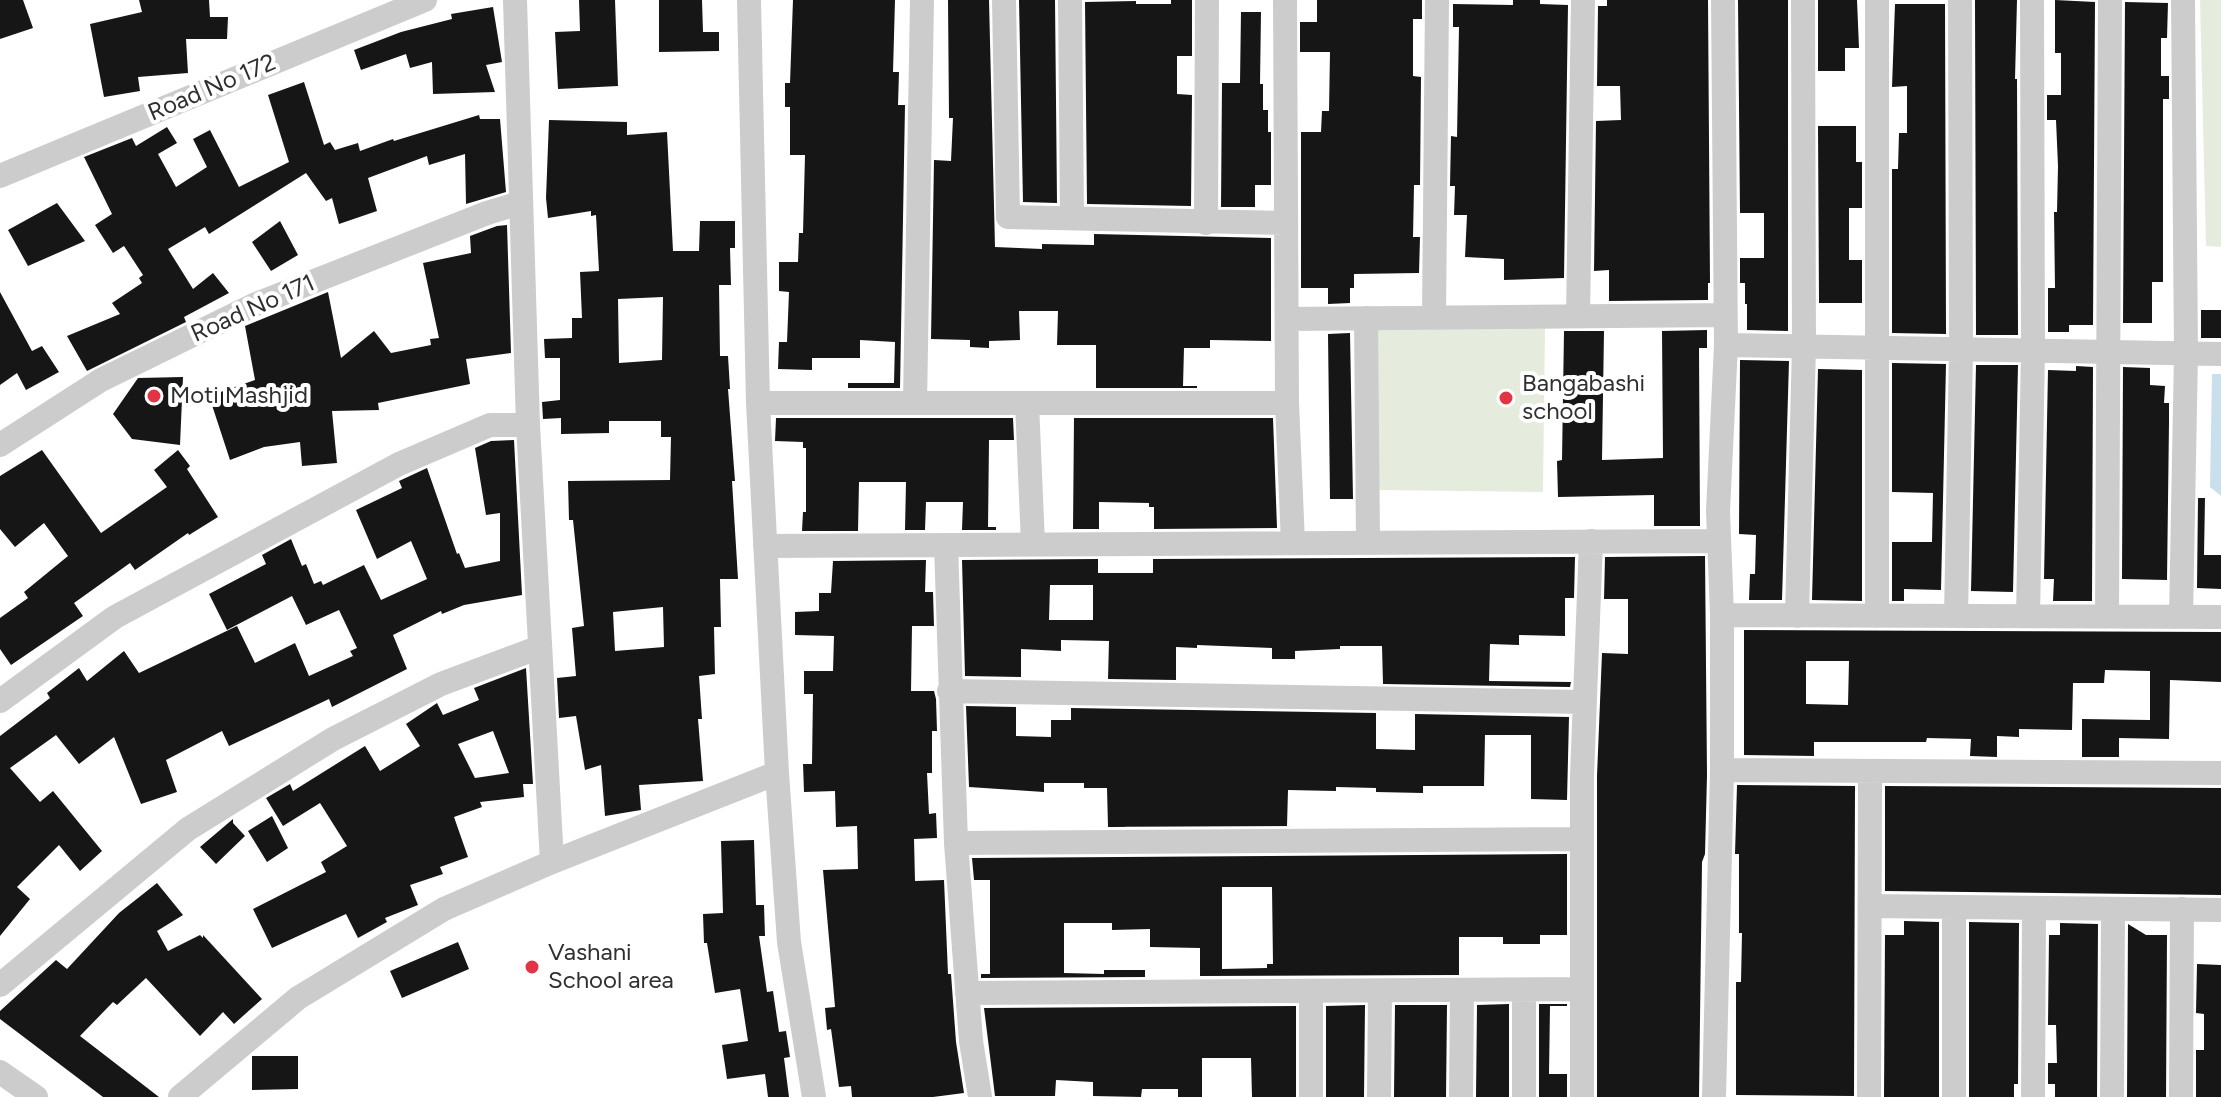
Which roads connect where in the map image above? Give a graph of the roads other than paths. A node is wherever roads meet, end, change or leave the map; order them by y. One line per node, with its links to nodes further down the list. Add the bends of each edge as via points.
1 (367, 0): 19 (street)
2 (425, 0): 19 (street, Road No 172)
3 (515, 0): 21 (street)
4 (749, 0): 38 (street)
5 (922, 0): 39 (street)
6 (1004, 0): 22 (street, via 1008,217)
7 (1070, 0): 22 (street)
8 (1207, 0): 23 (street)
9 (1285, 0): 24 (street)
10 (1437, 0): 27 (street)
11 (1583, 0): 26 (street)
12 (1723, 0): 25 (street)
13 (1803, 0): 31 (street)
14 (1877, 0): 32 (street)
15 (1960, 0): 33 (street)
16 (2032, 0): 34 (street)
17 (2110, 0): 35 (street)
18 (2183, 0): 36 (street)
19 (363, 26): 20 (street, Road No 172)
20 (0, 176)
21 (520, 203): 42 (street); 43 (street, Road No 171, via 254,305 101,380)
22 (1072, 218): 23 (street)
23 (1206, 223): 24 (street)
24 (1286, 223): 29 (street)
25 (1725, 315): 26 (street); 30 (street)
26 (1578, 316): 27 (street)
27 (1434, 317): 28 (street)
28 (1366, 318): 29 (street); 46 (street)
29 (1287, 319): 41 (street)
30 (1726, 345): 31 (street); 45 (street)
31 (1804, 346): 32 (street); 52 (street)
32 (1878, 348): 33 (street); 53 (street)
33 (1961, 350): 34 (street); 54 (street)
34 (2033, 351): 35 (street); 55 (street)
35 (2107, 352): 36 (street); 56 (street)
36 (2186, 353): 37 (street); 57 (street)
37 (2221, 354)
38 (758, 403): 39 (street); 50 (street)
39 (915, 403): 40 (street)
40 (1027, 403): 41 (street); 48 (street)
41 (1287, 403): 47 (street)
42 (528, 425): 59 (street); 61 (street, via 490,425 399,464 115,617)
43 (0, 445)
44 (1591, 541): 45 (street); 46 (street); 62 (street)
45 (1719, 541): 51 (street)
46 (1368, 542): 47 (street)
47 (1293, 543): 48 (street)
48 (1033, 544): 49 (street)
49 (946, 545): 50 (street); 60 (street)
50 (765, 546): 64 (street)
51 (1722, 615): 52 (street); 63 (street)
52 (1797, 616): 53 (street)
53 (1877, 616): 54 (street)
54 (1956, 616): 55 (street)
55 (2028, 616): 56 (street)
56 (2107, 616): 57 (street)
57 (2181, 617): 58 (street)
58 (2221, 617)
59 (540, 647): 69 (street); 76 (street, via 427,691 333,739 188,829)
60 (949, 691): 62 (street); 68 (street)
61 (0, 701)
62 (1583, 702): 67 (street)
63 (1722, 770): 65 (street); 93 (street)
64 (777, 773): 69 (street); 86 (street, via 789,942)
65 (2221, 773)
66 (1870, 780): 70 (street)
67 (1582, 839): 68 (street); 77 (street)
68 (956, 843): 82 (street)
69 (552, 862): 85 (street, via 444,909 298,998)
70 (1870, 906): 71 (street); 94 (street)
71 (1954, 907): 72 (street); 95 (street)
72 (2034, 909): 73 (street); 96 (street)
73 (2113, 909): 74 (street); 97 (street)
74 (2182, 909): 75 (street); 98 (street)
75 (2221, 910)
76 (0, 985)
77 (1582, 989): 79 (street); 92 (street)
78 (1462, 990): 79 (street); 81 (street); 90 (street)
79 (1524, 990): 91 (street)
80 (1311, 991): 81 (street); 82 (street); 88 (street)
81 (1380, 991): 89 (street)
82 (967, 993): 87 (street)
83 (0, 1072): 84 (street)
84 (36, 1097)
85 (180, 1097)
86 (814, 1097)
87 (980, 1097)
88 (1311, 1097)
89 (1379, 1097)
90 (1461, 1097)
91 (1524, 1097)
92 (1582, 1097)
93 (1714, 1097)
94 (1869, 1097)
95 (1954, 1097)
96 (2033, 1097)
97 (2112, 1097)
98 (2181, 1097)

